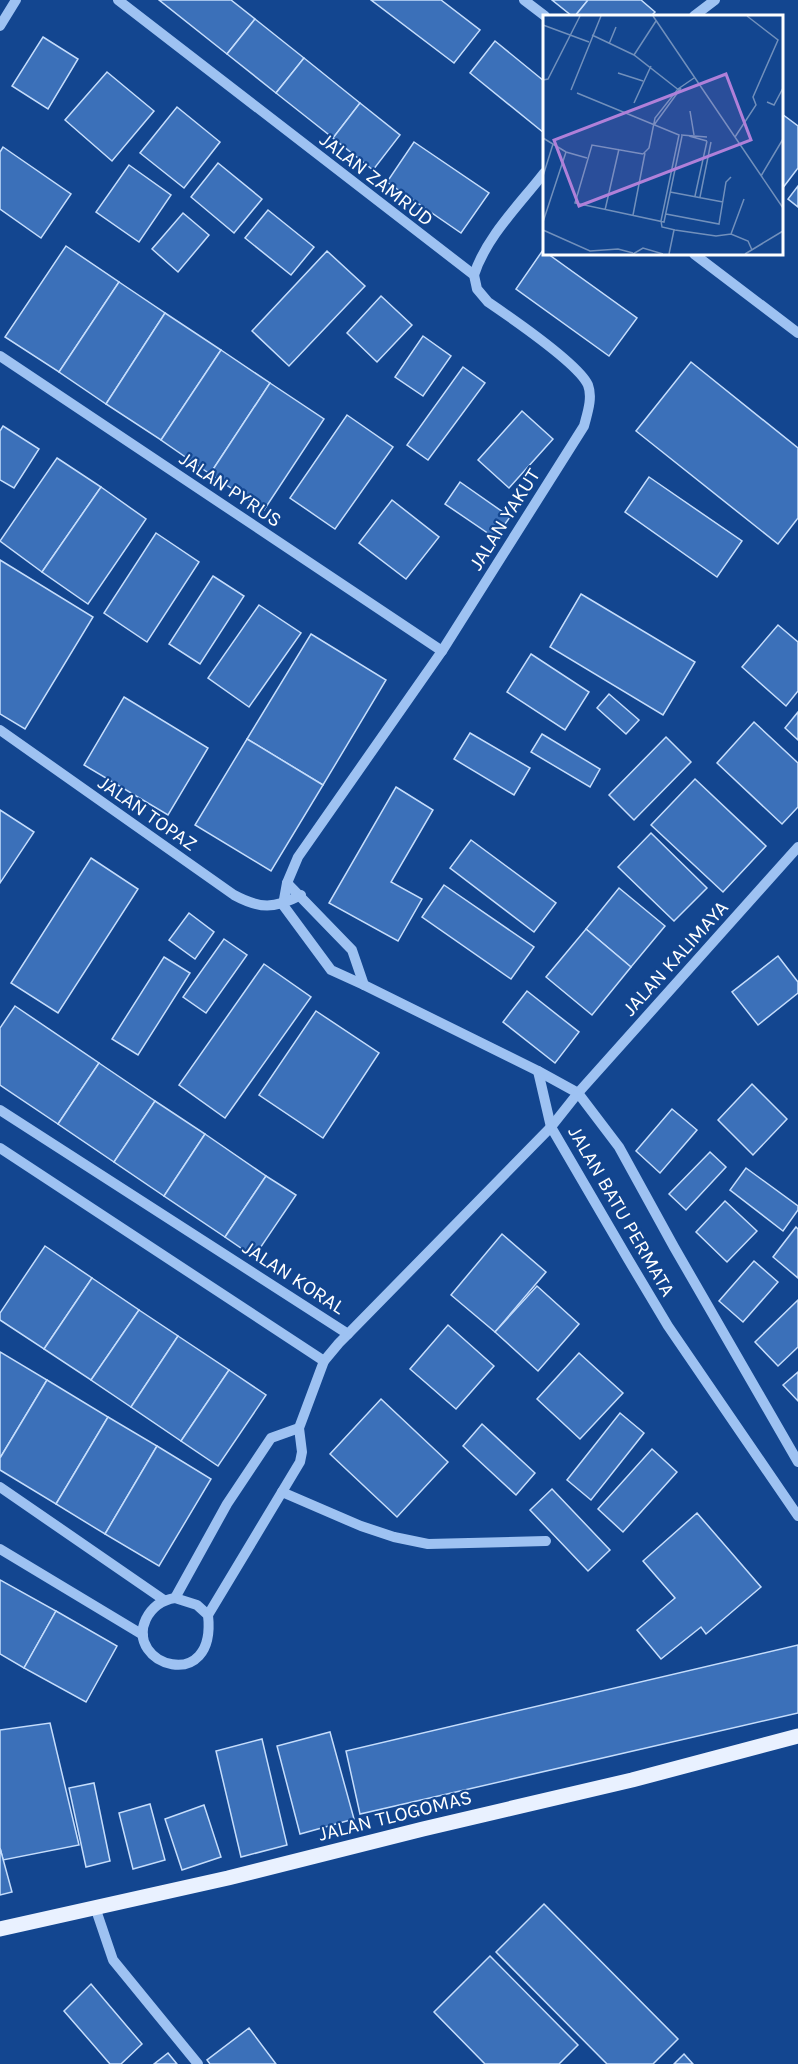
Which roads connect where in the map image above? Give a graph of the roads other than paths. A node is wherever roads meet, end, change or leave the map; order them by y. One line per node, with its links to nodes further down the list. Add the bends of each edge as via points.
1 (16, 0): 7 (street)
2 (118, 0): 10 (street, JALAN ZAMRUD)
3 (524, 0): 5 (street)
4 (716, 0): 6 (street)
5 (544, 15)
6 (695, 15)
7 (0, 26)
8 (543, 174): 10 (street, via 479,258)
9 (695, 255): 11 (street)
10 (474, 275): 13 (street, JALAN ZAMRUD, via 477,289 488,302 574,367 588,385)
11 (798, 333)
12 (0, 356): 14 (street, JALAN PYRUS)
13 (590, 402): 14 (street, JALAN YAKUT, via 584,426)
14 (442, 651): 17 (street, via 298,856)
15 (0, 730): 19 (street, JALAN TOPAZ, via 234,895 266,906)
16 (798, 847): 22 (street, JALAN KALIMAYA)
17 (287, 883): 18 (street); 19 (street)
18 (301, 896): 19 (street); 20 (street, via 352,950)
19 (283, 905): 20 (street, via 331,970)
20 (364, 985): 21 (street)
21 (538, 1071): 22 (street, JALAN BATU PERMATA); 24 (street, JALAN BATU PERMATA)
22 (578, 1094): 24 (street, JALAN KORAL); 29 (street, JALAN BATU PERMATA, via 619,1147)
23 (0, 1110): 26 (street, JALAN KORAL)
24 (551, 1127): 26 (street, JALAN KORAL); 32 (street, JALAN BATU PERMATA, via 668,1326)
25 (0, 1148): 27 (street)
26 (348, 1334): 27 (street)
27 (324, 1361): 28 (street)
28 (299, 1428): 31 (street, via 300,1462); 35 (street, via 271,1438)
29 (798, 1462)
30 (0, 1486): 35 (street)
31 (282, 1492): 33 (street, via 361,1526 428,1544); 36 (street)
32 (798, 1516)
33 (546, 1541)
34 (0, 1549): 37 (street)
35 (169, 1599): 36 (street, via 197,1605); 37 (street, via 150,1612)
36 (208, 1615): 37 (street, via 210,1632 206,1646 198,1657 185,1664 171,1665 158,1659 148,1649)
37 (143, 1635)
38 (796, 1739): 39 (main road, JALAN TLOGOMAS)
39 (94, 1907): 40 (main road, JALAN TLOGOMAS); 41 (street, via 113,1960)
40 (0, 1929)
41 (198, 2064)

